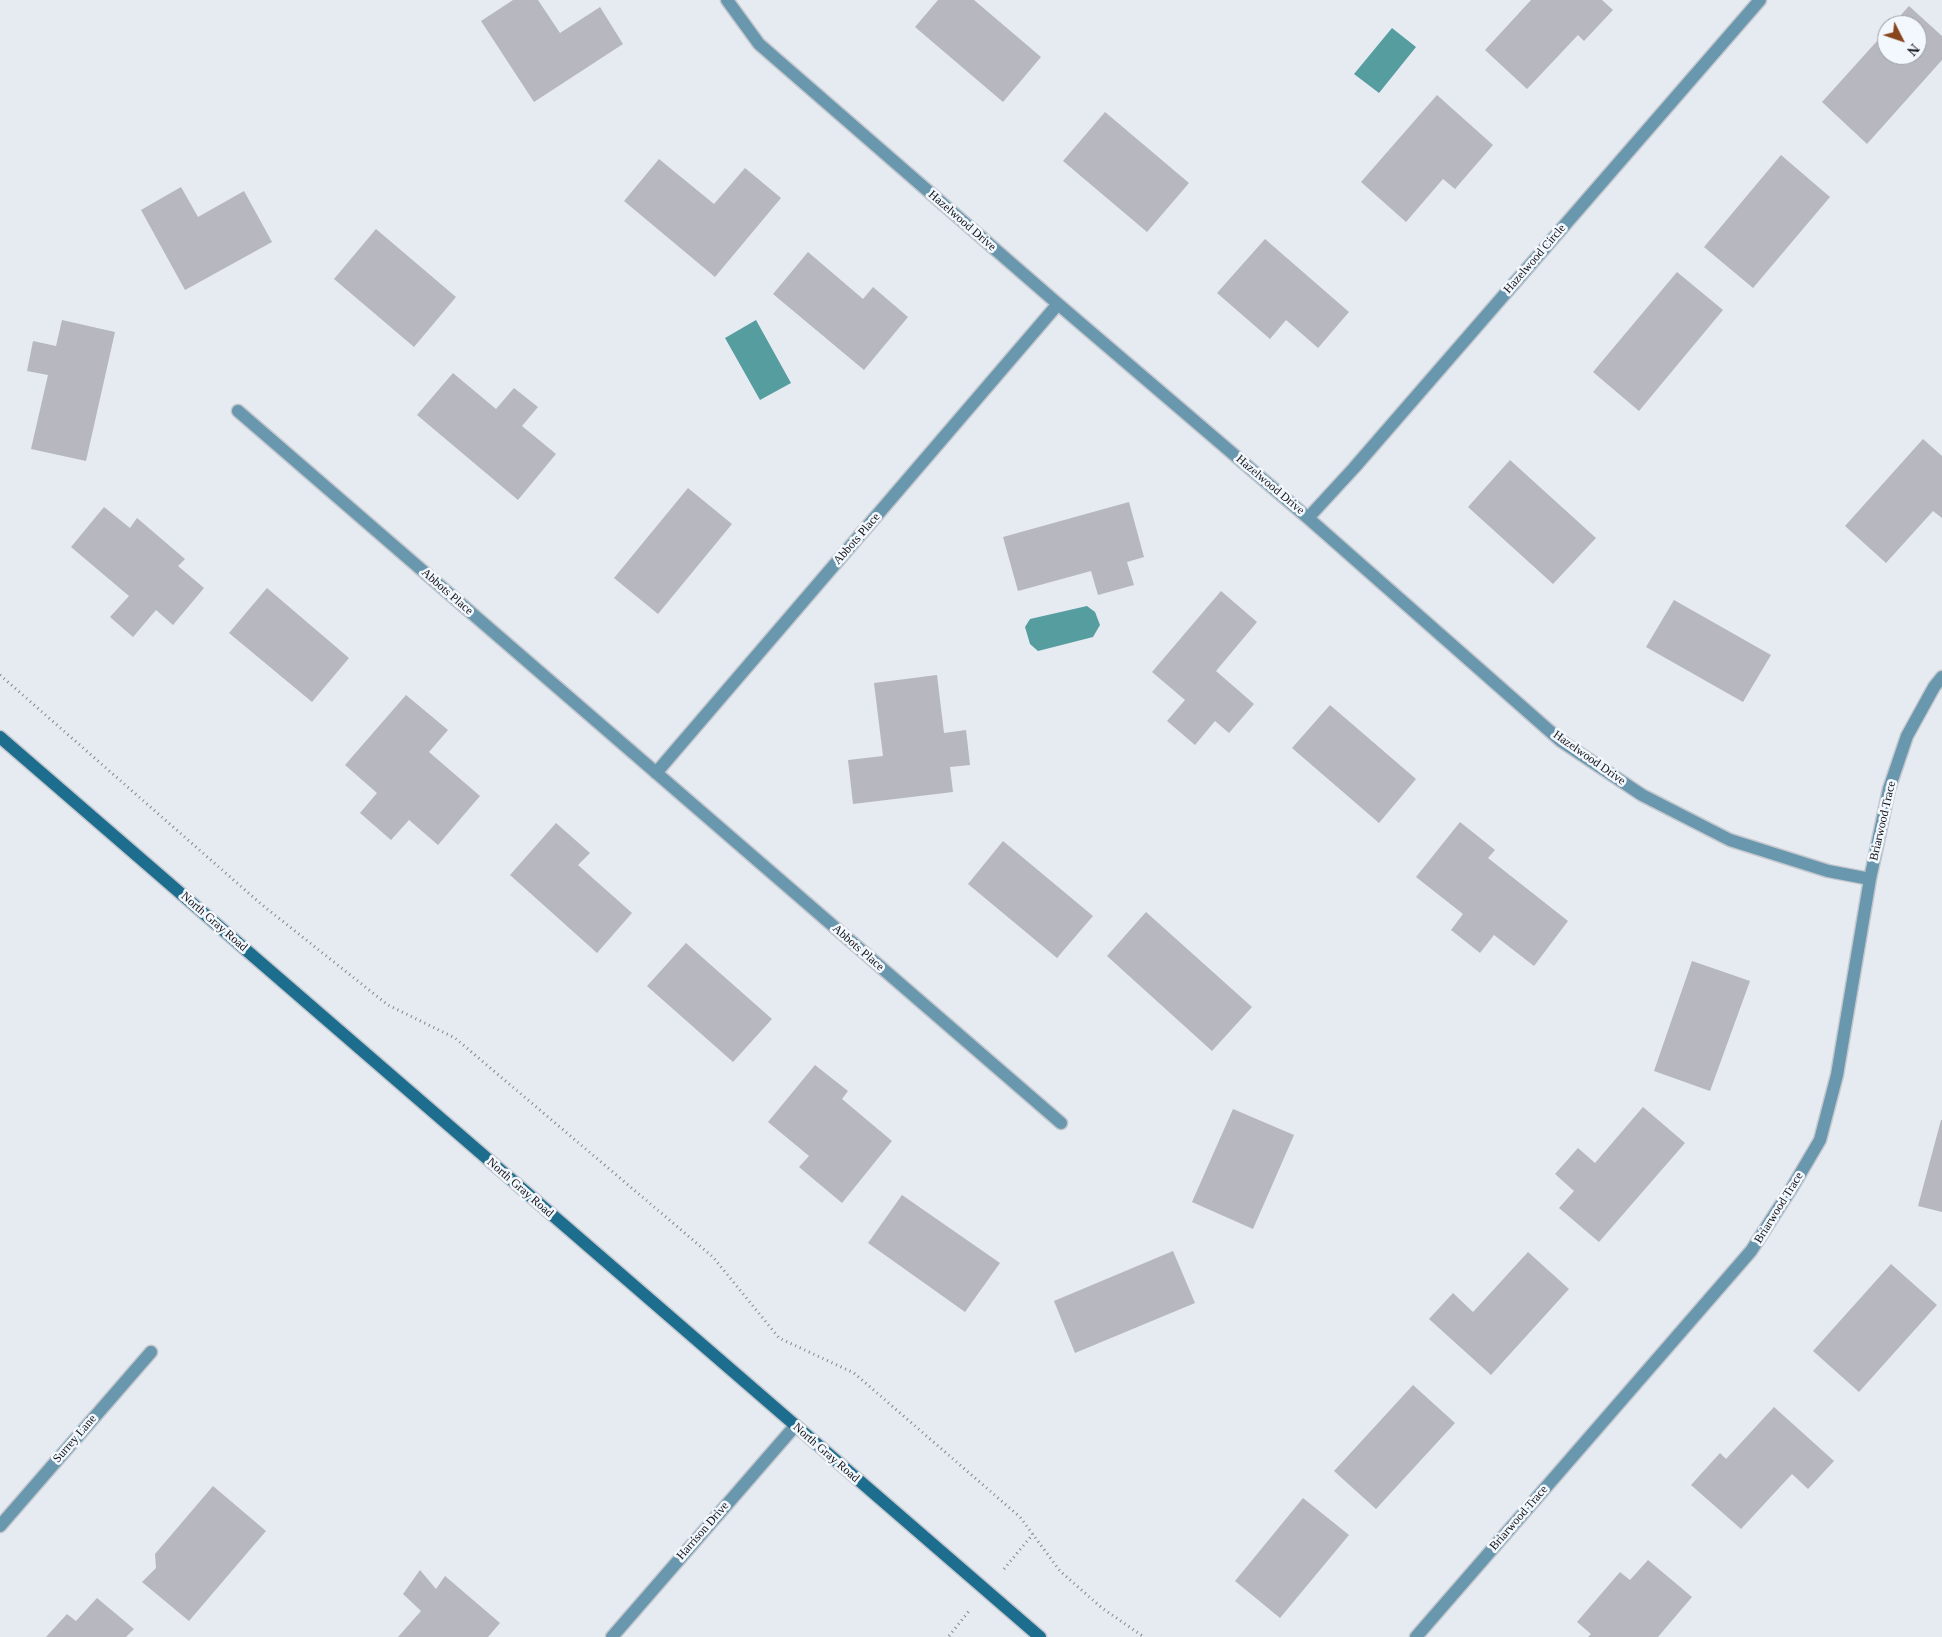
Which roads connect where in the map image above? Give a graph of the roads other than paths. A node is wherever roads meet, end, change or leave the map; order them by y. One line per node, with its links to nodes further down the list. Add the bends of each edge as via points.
1 (727, 0): 3 (street, Hazelwood Drive, via 759,44)
2 (1760, 0): 5 (street, Hazelwood Circle)
3 (1058, 304): 5 (street, Hazelwood Drive); 8 (street, Abbots Place)
4 (238, 412): 8 (street, Abbots Place)
5 (1308, 518): 9 (street, Hazelwood Drive, via 1561,741 1642,795 1730,840 1828,871)
6 (1942, 677): 9 (street, Briarwood Trace, via 1907,736 1889,789)
7 (0, 737): 12 (street, North Gray Road)
8 (656, 773): 10 (street, Abbots Place)
9 (1870, 880): 16 (street, Briarwood Trace, via 1838,1075 1820,1140 1793,1186 1751,1251)
10 (1061, 1123)
11 (151, 1352): 13 (street, Surrey Lane)
12 (794, 1426): 14 (street, Harrison Drive); 15 (street, North Gray Road)
13 (0, 1526)
14 (612, 1637)
15 (1040, 1637)
16 (1416, 1637)

